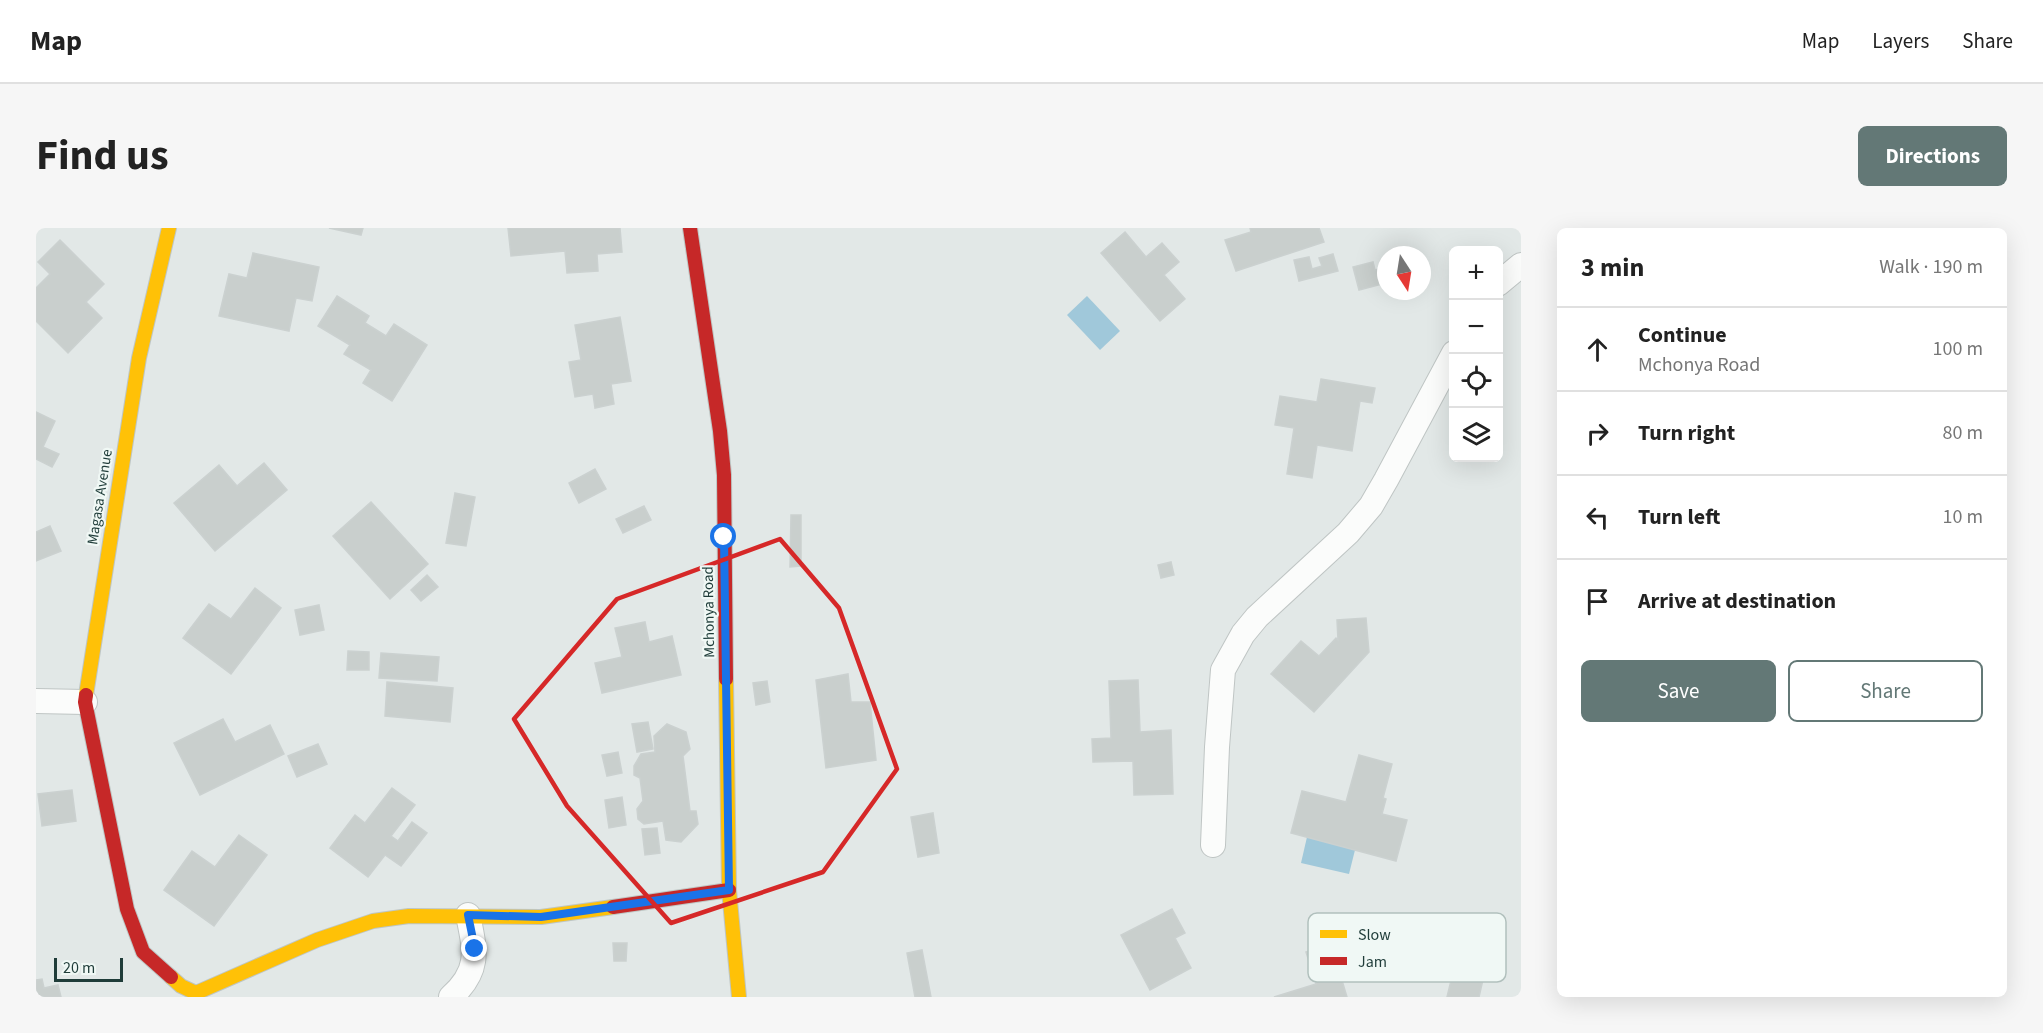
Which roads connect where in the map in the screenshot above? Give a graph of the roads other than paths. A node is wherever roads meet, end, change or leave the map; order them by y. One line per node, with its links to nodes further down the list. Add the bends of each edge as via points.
1 (169, 228): 7 (street, Magasa Avenue, via 139,358)
2 (690, 228): 9 (street, Mchonya Road, via 724,475)
3 (1521, 265): 4 (street)
4 (1503, 280)
5 (1453, 354): 8 (street, via 1371,506 1348,533 1257,617 1223,670)
6 (36, 701): 7 (street)
7 (85, 702): 11 (street, Magasa Avenue, via 127,909 143,952)
8 (1213, 845)
9 (729, 890): 10 (street, via 541,917); 13 (street, Mchonya Road)
10 (468, 915): 11 (street, via 373,921 317,940); 12 (street, via 475,959 469,975)
11 (195, 995)
12 (451, 997)
13 (739, 997)

